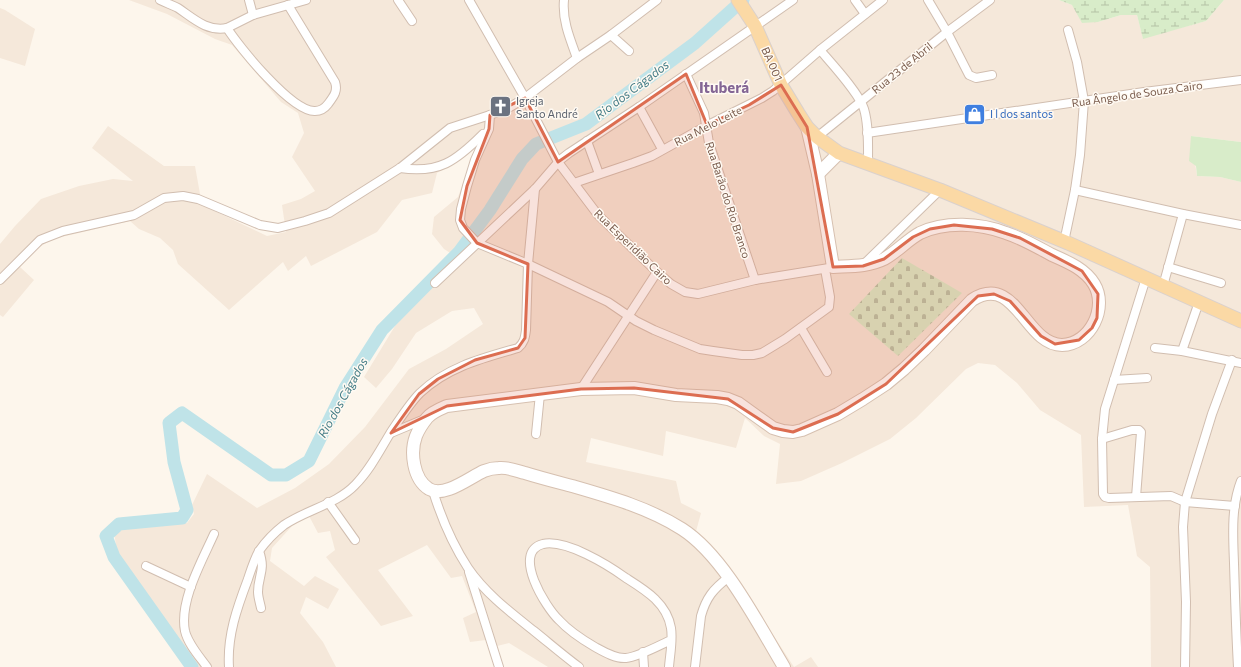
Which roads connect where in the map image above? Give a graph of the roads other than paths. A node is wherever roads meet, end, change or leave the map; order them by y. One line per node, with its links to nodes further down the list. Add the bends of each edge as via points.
1 (160, 0): 19 (street, via 203,25)
2 (249, 0): 16 (street)
3 (306, 0): 14 (street)
4 (398, 0): 17 (street)
5 (469, 0): 31 (street)
6 (564, 0): 25 (street, via 566,25)
7 (657, 0): 22 (street)
8 (738, 0): 18 (main road, BA 001)
9 (793, 0): 18 (street)
10 (855, 0): 15 (street)
11 (883, 0): 15 (street, Rua Melo Leite)
12 (928, 0): 21 (street)
13 (990, 0): 21 (street, Rua 23 de Abril)
14 (288, 5): 16 (street); 19 (street, via 335,82 336,92 319,111 303,108 288,97 240,48)
15 (865, 14): 23 (street, Rua Melo Leite)
16 (254, 16): 19 (street)
17 (412, 21)
18 (754, 24): 26 (street); 29 (main road, BA 001)
19 (227, 28)
20 (1068, 30): 30 (street)
21 (947, 32): 27 (street, via 972,78); 32 (street, Rua 23 de Abril)
22 (611, 35): 24 (street); 25 (street)
23 (820, 50): 29 (street, Rua Melo Leite); 32 (street)
24 (629, 51)
25 (577, 58): 31 (street)
26 (686, 74): 33 (street); 35 (street, Rua Barão do Rio Branco, via 702,107)
27 (992, 75)
28 (1241, 80): 30 (street, Rua Ângelo de Souza Cairo)
29 (781, 85): 35 (street, Rua Melo Leite, via 749,105); 36 (main road, BA 001)
30 (1084, 100): 38 (street, Rua Ângelo de Souza Cairo); 51 (street)
31 (526, 101): 34 (street); 43 (street, Rua Esperidião Cairo)
32 (860, 101): 38 (street, via 865,113); 39 (street, Rua 23 de Abril)
33 (639, 108): 40 (street); 41 (street)
34 (490, 115): 37 (street); 45 (street, via 450,128)
35 (706, 126): 41 (street, Rua Melo Leite); 63 (street, Rua Barão do Rio Branco, via 709,143)
36 (807, 127): 39 (main road, BA 001); 47 (main road)
37 (489, 129): 45 (street, via 472,146 440,167 412,170); 54 (street, via 480,146 467,186 460,220 463,228)
38 (867, 133): 44 (street)
39 (817, 137): 42 (main road, BA 001)
40 (587, 141): 43 (street); 46 (street)
41 (662, 149): 46 (street, Rua Melo Leite, via 633,164)
42 (839, 153): 44 (main road, BA 001); 47 (main road)
43 (558, 162): 48 (street, Rua Esperidião Cairo); 49 (street)
44 (868, 164): 50 (main road, BA 001)
45 (400, 168): 62 (street, via 329,213 278,228 260,226 198,199 183,196 164,198 134,215 63,231 40,240)
46 (599, 174): 48 (street, Rua Melo Leite)
47 (818, 174): 59 (main road)
48 (574, 183): 60 (street, Rua Esperidião Cairo, via 598,215)
49 (535, 189): 54 (street); 56 (street)
50 (940, 190): 55 (main road, BA 001); 57 (street)
51 (1075, 190): 52 (street); 55 (street)
52 (1183, 214): 53 (street); 58 (street)
53 (1241, 225)
54 (475, 242): 56 (street); 64 (street)
55 (1064, 242): 61 (main road, BA 001)
56 (528, 264): 68 (street, via 608,302); 81 (street, via 526,330 522,345 475,360 438,379 419,394)
57 (863, 266): 59 (main road); 78 (main road, via 884,259 913,237 930,229 954,225 992,229 1020,238 1082,271 1095,285 1098,294 1097,318 1086,336 1063,345 1056,344 1041,336 1010,301 1002,296 978,296 886,384 838,414 811,427 793,432 773,428 738,403 728,399 676,395 634,388)
58 (1168, 267): 65 (street); 66 (street)
59 (829, 268): 63 (street, Rua Esperidião Cairo); 70 (street, via 830,304)
60 (657, 272): 63 (street, Rua Esperidião Cairo, via 679,290 692,294); 68 (street)
61 (1146, 278): 66 (main road, BA 001); 77 (street)
62 (0, 280)
63 (755, 280)
64 (435, 283)
65 (1222, 283)
66 (1163, 286): 67 (main road, BA 001)
67 (1199, 302): 69 (main road, BA 001); 72 (street)
68 (630, 316): 70 (street, via 654,330 700,349 742,355 762,353); 78 (street)
69 (1241, 321)
70 (801, 328): 75 (street)
71 (1155, 348): 72 (street)
72 (1182, 351): 73 (street)
73 (1232, 360): 74 (street); 88 (street, via 1212,414)
74 (1241, 363)
75 (827, 372)
76 (1147, 378): 77 (street)
77 (1114, 380): 83 (street, via 1105,409)
78 (581, 390): 79 (main road)
79 (540, 394): 80 (main road, via 447,406); 82 (street)
80 (427, 418): 81 (street); 85 (main road, via 416,436 413,458 422,483)
81 (391, 433): 87 (street, via 361,479 346,493)
82 (536, 434)
83 (1102, 438): 86 (street, via 1104,496); 86 (street, via 1132,430 1141,432)
84 (1241, 480): 89 (street)
85 (432, 491): 94 (street, via 445,524); 95 (main road, via 452,488 485,471 502,468 581,489 657,515 683,530 711,555)
86 (1136, 497): 88 (street, via 1172,496)
87 (328, 502): 91 (street); 92 (street, via 285,525 274,533)
88 (1185, 502): 89 (street); 110 (street)
89 (1235, 506): 111 (street, via 1233,516)
90 (214, 534): 96 (street)
91 (355, 540)
92 (259, 551): 97 (street, via 263,560 258,591); 102 (street, via 235,615 229,646)
93 (146, 566): 96 (street)
94 (468, 568): 103 (street); 104 (street, via 504,607)
95 (729, 577): 108 (street, via 713,590 703,608); 109 (main road)
96 (191, 587): 101 (street, via 185,608 185,631 188,641)
97 (261, 608)
98 (672, 640): 99 (street); 100 (street, via 669,620 659,604 647,592 615,570 594,558 554,544 543,544 534,550 530,558 531,574 546,606 574,633 590,644 614,656); 107 (street)
99 (643, 652): 100 (street); 106 (street)
100 (627, 658): 105 (street)
101 (207, 667)
102 (229, 667)
103 (499, 667)
104 (579, 667)
105 (627, 667)
106 (644, 667)
107 (669, 667)
108 (695, 667)
109 (784, 667)
110 (1185, 667)
111 (1238, 667)

